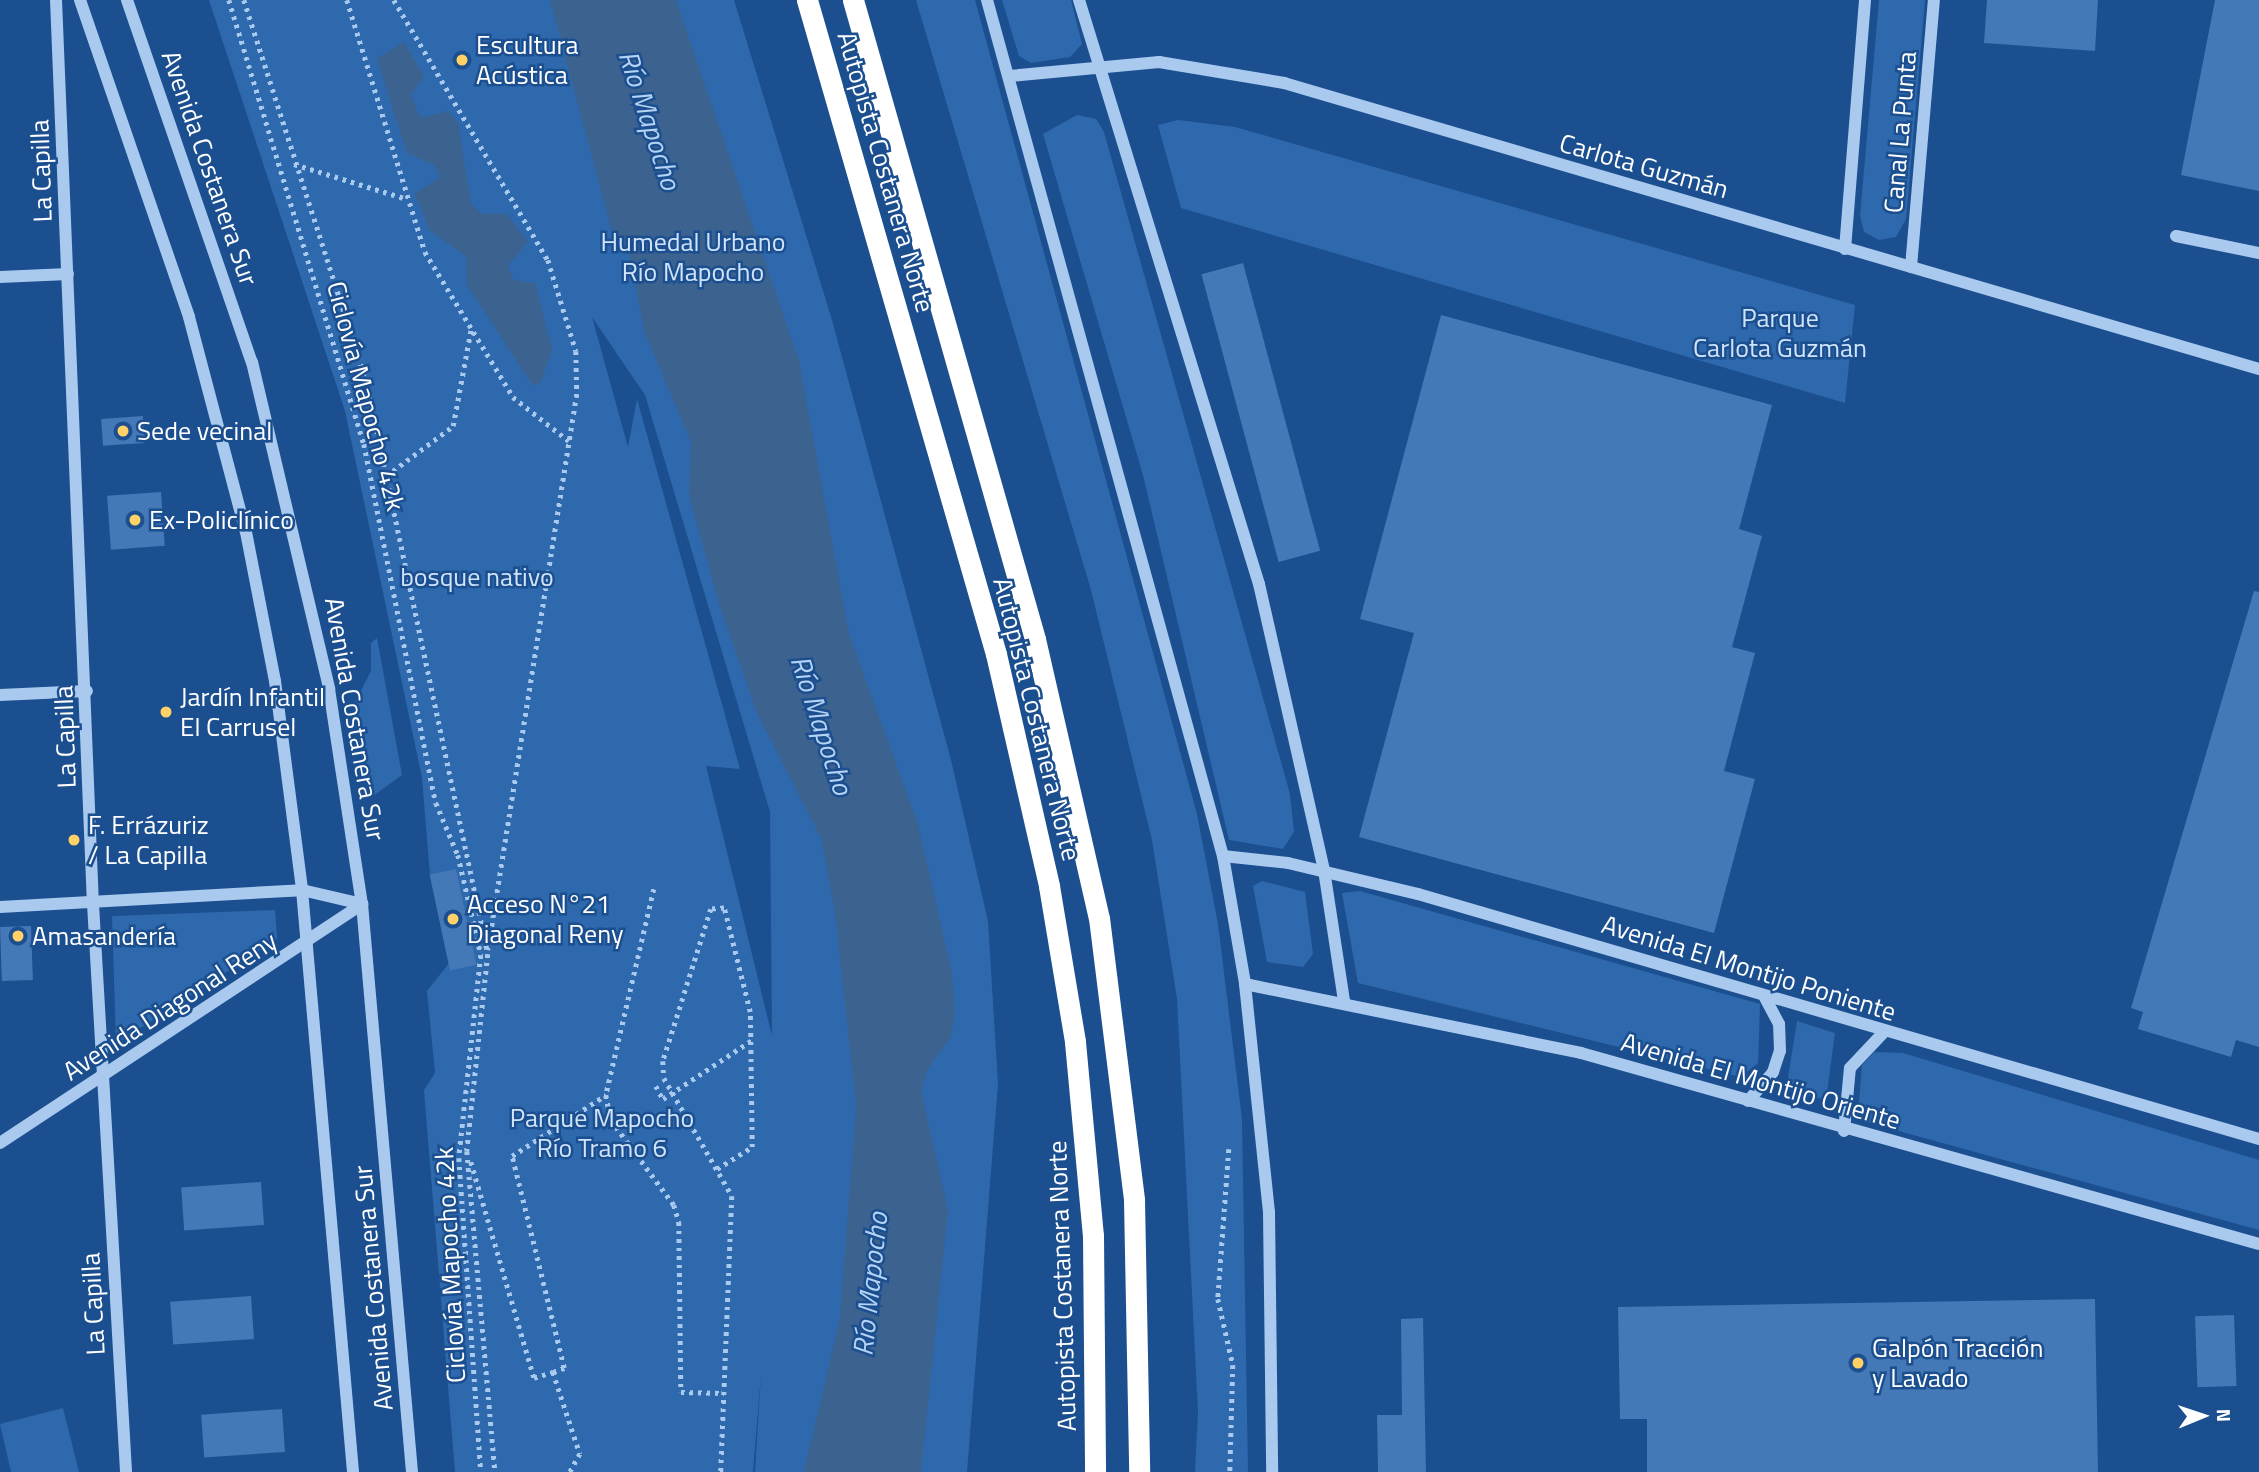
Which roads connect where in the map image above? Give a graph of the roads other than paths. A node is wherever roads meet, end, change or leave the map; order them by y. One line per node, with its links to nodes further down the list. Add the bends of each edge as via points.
1 (56, 0): 16 (street, La Capilla)
2 (80, 0): 23 (street, Avenida Costanera Sur, via 167,245 225,447 275,681)
3 (127, 0): 25 (street, Avenida Costanera Sur, via 218,258 283,479 329,689)
4 (807, 0): 41 (highway, Autopista Costanera Norte, via 996,654 1049,886 1075,1042 1093,1235)
5 (853, 0): 42 (highway, Autopista Costanera Norte, via 1035,639 1094,891 1134,1200)
6 (987, 0): 11 (street)
7 (1079, 0): 10 (street)
8 (1865, 0): 13 (street, Canal La Punta)
9 (1934, 0): 15 (street, Canal La Punta)
10 (1102, 65): 11 (street, Carlota Guzmán); 13 (street, Carlota Guzmán, via 1159,62 1284,83); 22 (street, via 1259,584)
11 (1009, 76): 21 (street)
12 (2176, 236): 14 (street)
13 (1844, 249): 15 (street, Carlota Guzmán)
14 (2259, 253)
15 (1910, 267): 18 (street, Carlota Guzmán)
16 (68, 274): 17 (street); 19 (street, La Capilla)
17 (0, 277)
18 (2259, 369)
19 (87, 691): 20 (street); 24 (street, La Capilla)
20 (0, 695)
21 (1223, 856): 22 (street, Avenida El Montijo Poniente); 28 (street)
22 (1324, 870): 29 (street, Avenida El Montijo Poniente); 30 (street)
23 (302, 890): 24 (street); 25 (street); 27 (street, Avenida Costanera Sur)
24 (93, 904): 26 (street); 32 (street, La Capilla)
25 (362, 904): 27 (street, Avenida Diagonal Reny); 40 (street, Avenida Costanera Sur)
26 (0, 908)
27 (305, 946): 32 (street, Avenida Diagonal Reny); 39 (street, Avenida Costanera Sur)
28 (1245, 984): 30 (street, Avenida El Montijo Oriente); 43 (street, via 1269,1212)
29 (1765, 998): 31 (street, Avenida El Montijo Poniente); 33 (street, via 1779,1024 1780,1051 1773,1072)
30 (1344, 1001): 33 (street, Avenida El Montijo Oriente, via 1506,1034)
31 (1884, 1032): 34 (street, via 1850,1068); 35 (street, Avenida El Montijo Poniente)
32 (103, 1078): 36 (street, Avenida Diagonal Reny); 38 (street, La Capilla)
33 (1748, 1101): 34 (street, Avenida El Montijo Oriente)
34 (1844, 1131): 37 (street, Avenida El Montijo Oriente)
35 (2259, 1139)
36 (0, 1143)
37 (2259, 1244)
38 (126, 1472)
39 (353, 1472)
40 (412, 1472)
41 (1096, 1472)
42 (1139, 1472)
43 (1272, 1472)

